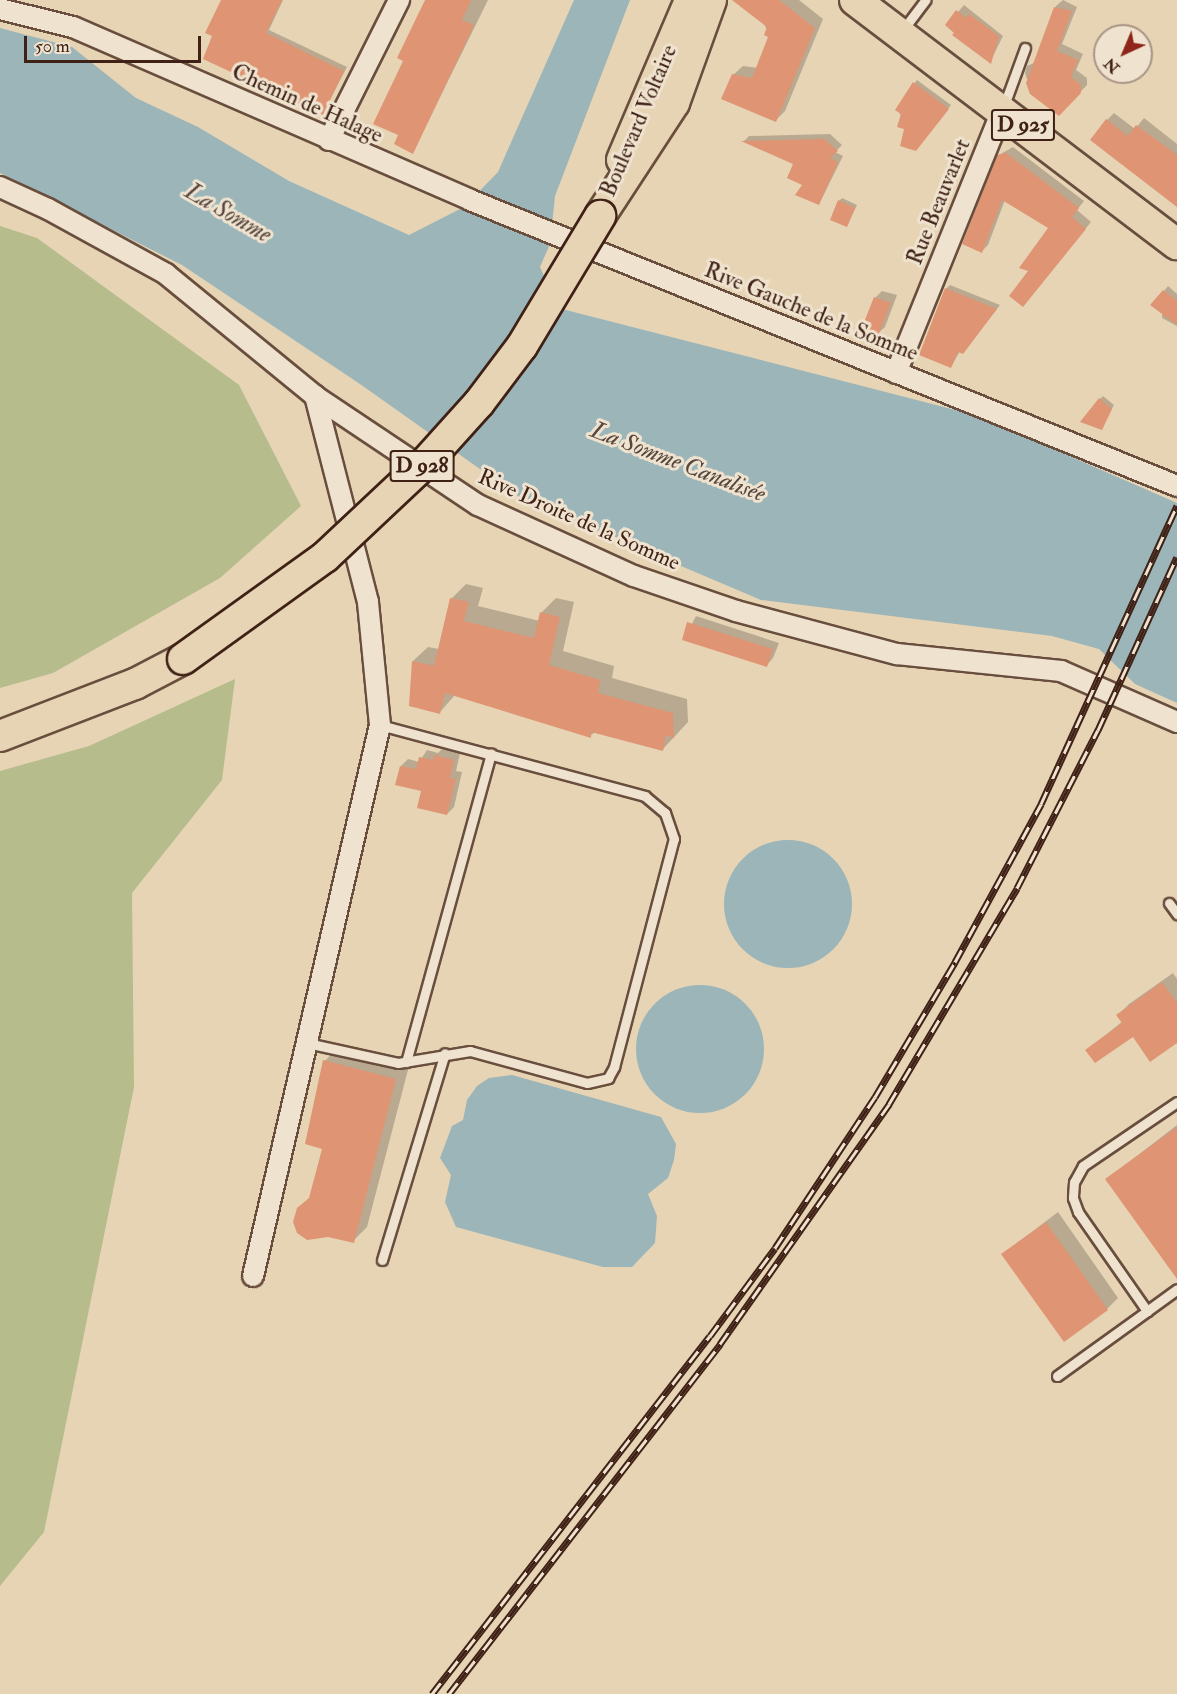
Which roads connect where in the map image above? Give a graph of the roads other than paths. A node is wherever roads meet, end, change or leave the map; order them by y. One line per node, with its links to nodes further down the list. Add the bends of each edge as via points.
1 (399, 0): 10 (street)
2 (690, 0): 13 (main road, Boulevard Voltaire / D 928)
3 (711, 0): 13 (main road, Boulevard Voltaire / D 928, via 674,103)
4 (924, 0): 7 (lane)
5 (861, 3): 7 (main road, D 925)
6 (0, 9): 10 (street, Chemin de Halage, via 73,27)
7 (900, 33): 9 (main road, D 925)
8 (1025, 48): 9 (lane, Rue Beauvarlet)
9 (1002, 110): 14 (main road, D 925); 15 (street, Rue Beauvarlet)
10 (329, 140): 11 (street, Chemin de Halage)
11 (426, 181): 15 (street, Rive Gauche de la Somme)
12 (0, 187): 16 (street, Rive Droite de la Somme, via 166,274)
13 (600, 216): 20 (main road, D 928, bridge, via 522,346 479,403 424,464 325,557 183,659 135,684)
14 (1177, 244)
15 (896, 373): 17 (street, Rive Gauche de la Somme)
16 (315, 396): 18 (street, Rive Droite de la Somme, via 478,505 634,576 736,612 897,654 1061,671); 19 (street, via 368,602)
17 (1177, 486)
18 (1177, 722)
19 (380, 725): 21 (lane); 24 (street)
20 (0, 736)
21 (491, 754): 25 (lane, via 645,796 664,813 674,839 608,1078 587,1083 470,1051); 26 (lane)
22 (1169, 903): 23 (lane)
23 (1177, 914)
24 (307, 1043): 26 (lane); 29 (street)
25 (445, 1053): 26 (lane); 28 (lane)
26 (406, 1062)
27 (1177, 1102): 31 (lane, via 1083,1166 1074,1182 1073,1198 1078,1212)
28 (382, 1260)
29 (253, 1276)
30 (1177, 1289): 31 (lane)
31 (1147, 1311): 32 (lane)
32 (1057, 1376)

